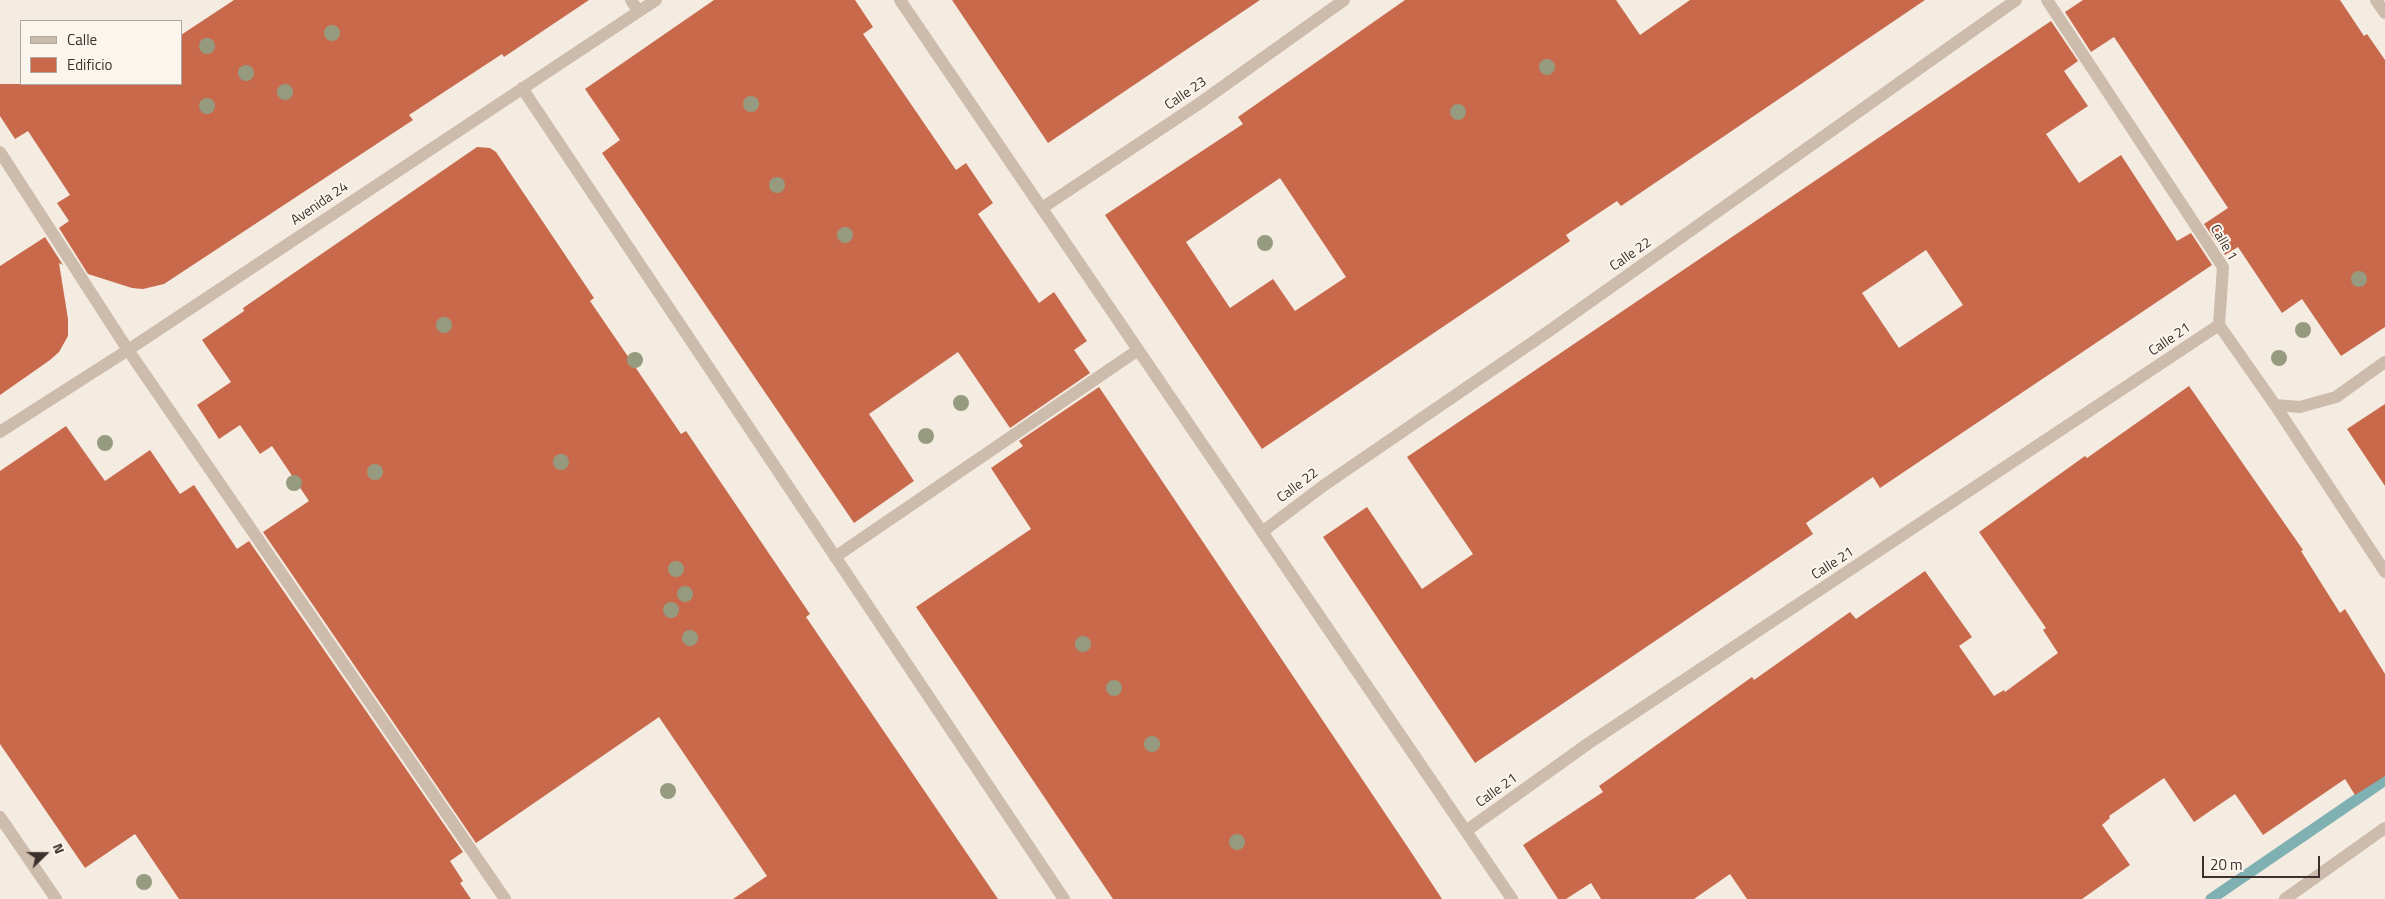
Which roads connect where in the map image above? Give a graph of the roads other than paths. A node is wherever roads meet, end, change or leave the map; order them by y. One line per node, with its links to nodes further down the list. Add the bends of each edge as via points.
1 (631, 0): 8 (street)
2 (656, 0): 8 (street, Avenida 24)
3 (900, 0): 12 (street)
4 (1344, 0): 12 (street, Calle 23, via 1200,103)
5 (2016, 0): 19 (street, Calle 22)
6 (2047, 0): 13 (street, Calle 1, via 2223,267)
7 (2376, 0): 9 (street)
8 (638, 11): 10 (street, Avenida 24)
9 (2385, 13)
10 (522, 88): 14 (street, Avenida 24); 20 (street)
11 (0, 152): 14 (street)
12 (1042, 208): 15 (street)
13 (2219, 325): 17 (street); 24 (street, Calle 21, via 1589,744)
14 (128, 350): 18 (street, Avenida 24); 26 (street)
15 (1138, 350): 19 (street); 20 (street)
16 (2385, 362): 17 (street, via 2336,397 2300,407)
17 (2275, 405): 21 (street)
18 (0, 432)
19 (1262, 532): 24 (street)
20 (835, 557): 27 (street)
21 (2385, 572)
22 (0, 817): 25 (street)
23 (2385, 828): 29 (street)
24 (1466, 831): 28 (street)
25 (56, 899)
26 (505, 899)
27 (1064, 899)
28 (1512, 899)
29 (2285, 899)

